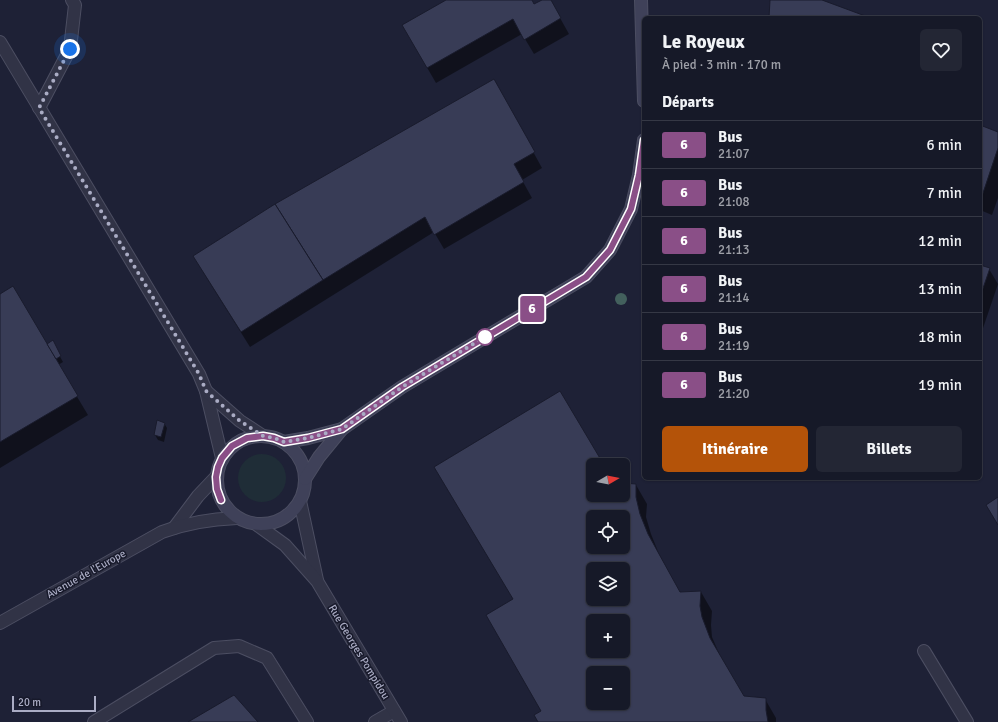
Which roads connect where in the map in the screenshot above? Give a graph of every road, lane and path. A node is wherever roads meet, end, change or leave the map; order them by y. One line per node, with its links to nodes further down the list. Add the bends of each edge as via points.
1 (72, 0): 5 (street, via 75,5 70,49)
2 (641, 0): 3 (street)
3 (642, 34)
4 (0, 42): 5 (street)
5 (39, 108): 7 (street, via 199,374)
6 (642, 154): 8 (street, via 631,209 610,250 586,277 402,387)
7 (206, 391): 9 (street, via 240,421); 11 (street)
8 (342, 429): 10 (street); 13 (street)
9 (263, 436): 10 (street); 11 (street, via 247,438 232,446)
10 (284, 442): 13 (street, via 295,452 302,465)
11 (222, 458): 12 (street)
12 (216, 477): 15 (street, via 221,500); 17 (street)
13 (305, 479): 14 (street)
14 (300, 501): 16 (street, via 294,510 277,522); 18 (street)
15 (237, 518): 16 (street); 17 (street, Avenue de l'Europe, via 214,519)
16 (256, 524): 18 (street, via 284,545)
17 (174, 528): 19 (street, Avenue de l'Europe, via 162,532)
18 (317, 581): 21 (street, Rue Georges Pompidou)
19 (0, 623)
20 (924, 651): 26 (street)
21 (394, 711): 24 (street); 25 (street, Rue Georges Pompidou)
22 (94, 722): 23 (street, via 214,648 239,646 267,658)
23 (307, 722)
24 (375, 722)
25 (401, 722)
26 (967, 722)

